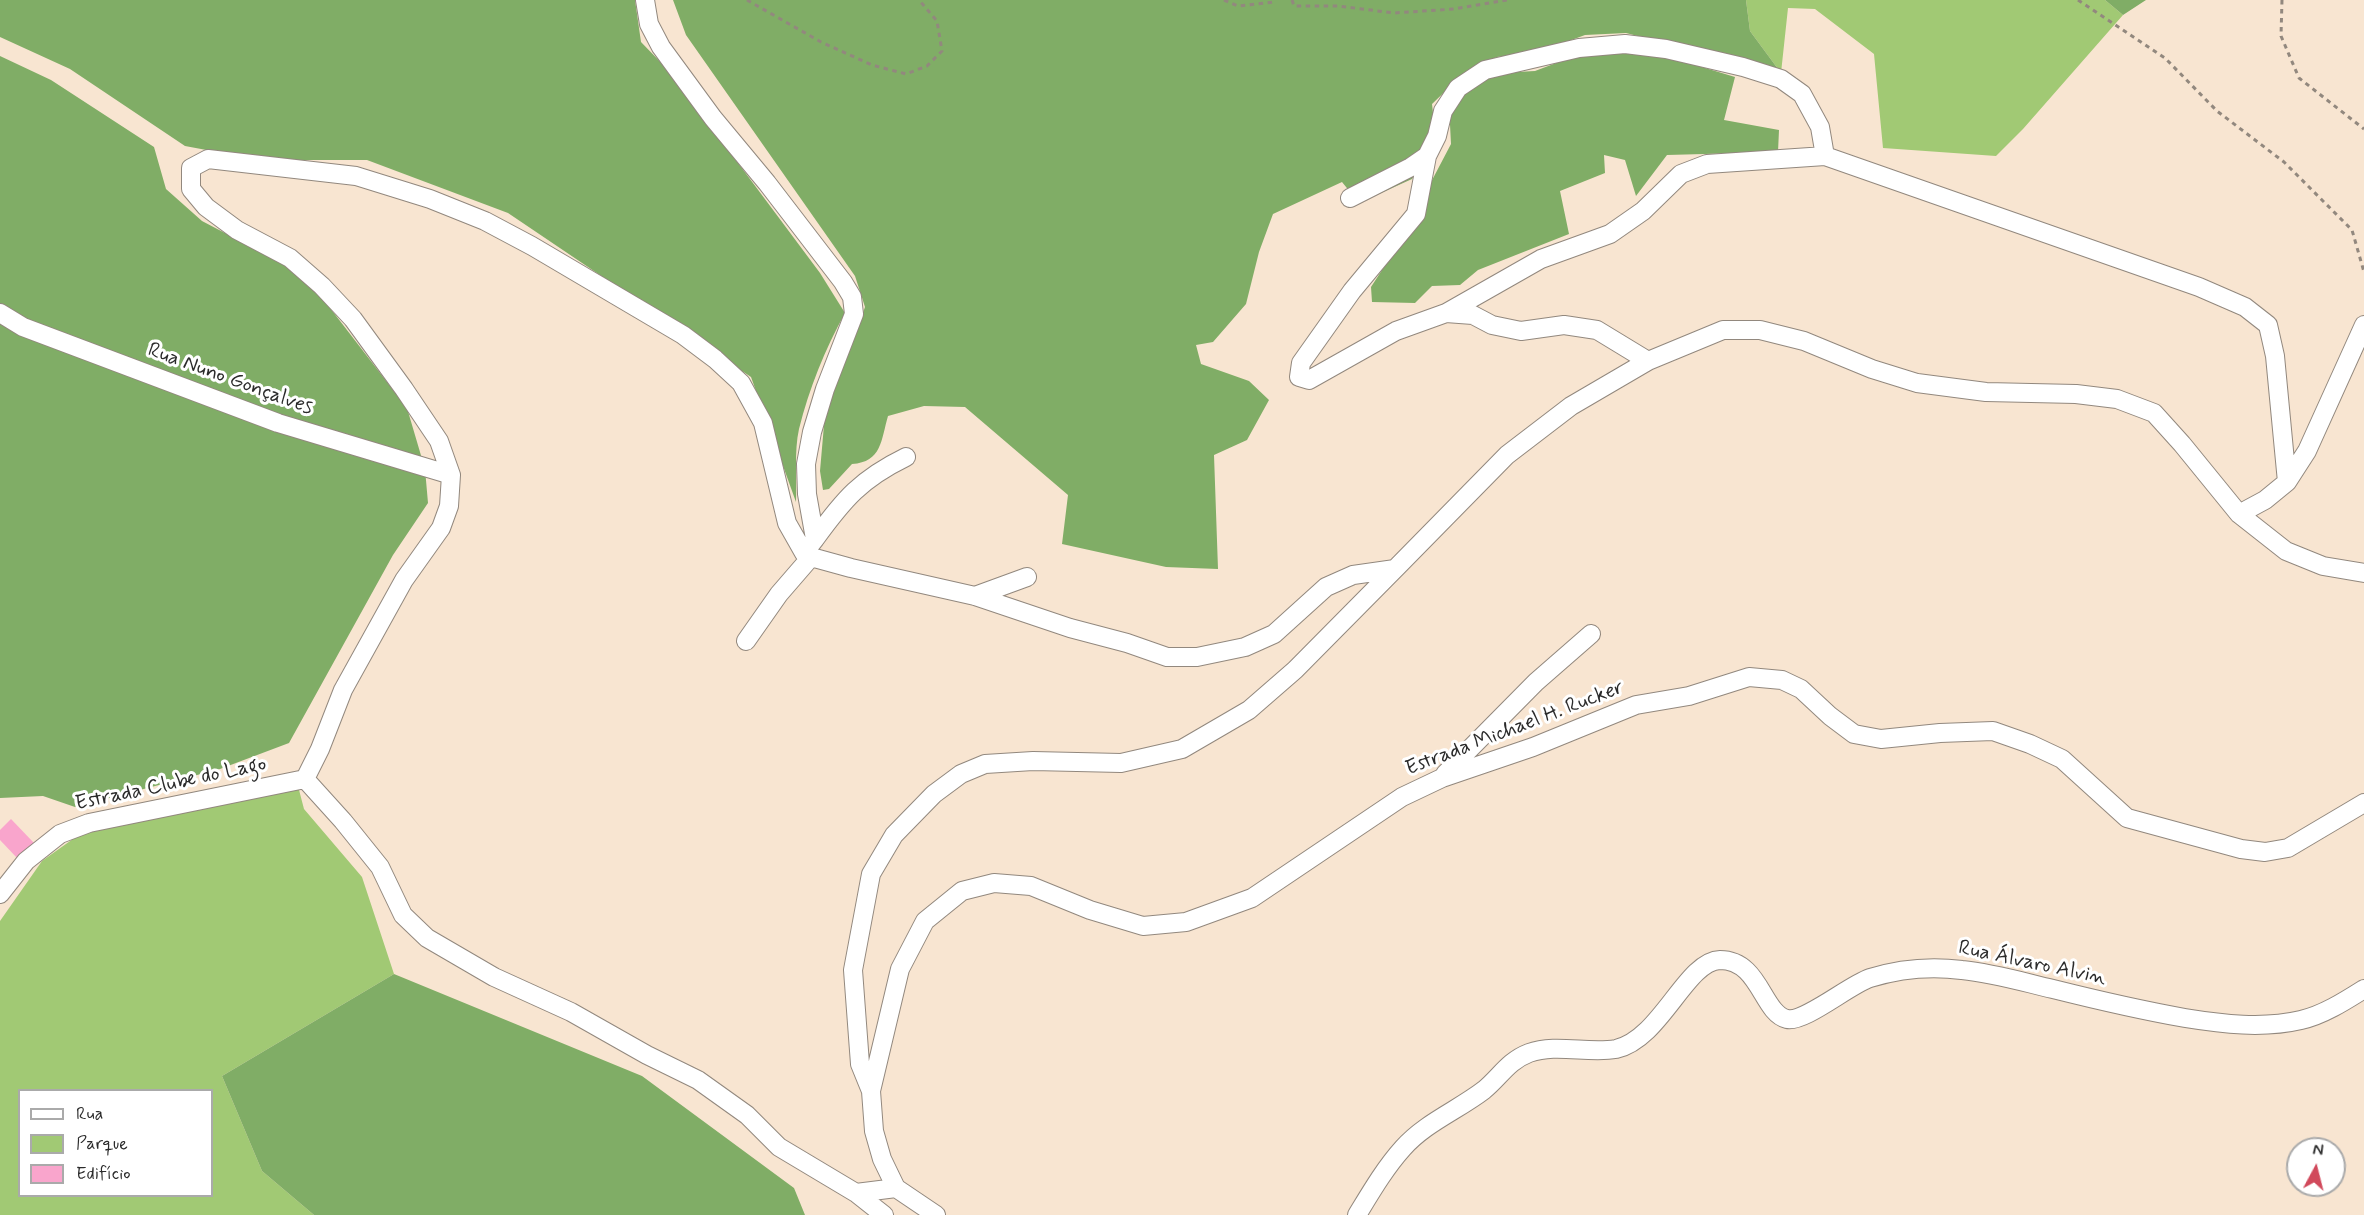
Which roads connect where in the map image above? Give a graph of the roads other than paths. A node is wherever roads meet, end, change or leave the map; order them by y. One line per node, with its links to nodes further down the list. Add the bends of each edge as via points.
1 (645, 0): 13 (street, via 649,24 661,47 852,297 854,314 825,389 806,464)
2 (1427, 156): 3 (street, via 1443,111 1458,88 1485,70 1579,48 1625,44 1666,49 1781,79 1802,94 1820,127); 4 (street); 6 (street, via 1416,214 1352,291 1301,363 1299,377 1309,381 1396,331)
3 (1825, 156): 6 (street, via 1707,164 1681,174 1643,212 1610,234 1541,259); 11 (street, via 2199,287 2245,307 2268,326 2275,356)
4 (1350, 198)
5 (0, 313): 10 (street, Rua Nuno Gonçalves, via 22,327 278,423)
6 (1446, 313): 8 (street, via 1473,315 1492,325 1521,331 1564,325 1597,330)
7 (2364, 325): 11 (street, via 2307,451)
8 (1648, 361): 12 (street, via 1723,330 1760,330 1804,341 1872,369 1917,382 1986,392 2076,393 2117,399 2154,413); 14 (street, via 1571,406 1507,455)
9 (906, 458): 13 (street, via 860,484 831,516)
10 (451, 476): 13 (street, via 439,441 353,319 290,258 237,230 206,207 191,189 191,168 208,159 357,176 430,199 485,221 532,246 683,335 741,383 763,423 787,523); 21 (street, via 441,528 404,580 343,690)
11 (2287, 482): 12 (street)
12 (2239, 514): 15 (street, via 2286,551 2323,566)
13 (810, 550): 17 (street); 19 (street)
14 (1395, 569): 17 (street, via 1353,575 1326,587 1274,634 1245,647 1197,657 1167,657); 25 (street, via 1249,711 1182,749 1121,764 1033,760 985,764 961,774 934,794 894,836 871,874 852,970 860,1064)
15 (2364, 573)
16 (1027, 577): 17 (street)
17 (975, 596)
18 (1591, 634): 20 (street, via 1536,682)
19 (746, 641)
20 (1442, 778): 22 (street, Estrada Michael H. Rucker, via 1533,747 1636,705 1689,696 1749,677 1782,680 1801,689 1854,734 1881,739 1993,731 2061,759 2127,818 2241,849 2265,852 2288,848); 25 (street, Estrada Michael H. Rucker, via 1402,797 1252,898 1186,922 1143,926 1031,886 994,883 962,891 925,921 900,969)
21 (305, 779): 23 (street, Estrada Clube do Lago, via 88,823 60,834 26,861); 27 (street, via 380,867 403,915 427,938 494,977 571,1012 698,1080 747,1115 779,1147)
22 (2364, 803)
23 (0, 894)
24 (2364, 990): 30 (street, Rua Álvaro Alvin, via 2302,1020 2252,1025 2138,1010 1972,971 1921,968 1868,979 1802,1017 1788,1020 1776,1013 1758,983 1740,966 1720,960 1701,966 1637,1041 1616,1049 1530,1053 1505,1067 1486,1088 1404,1146)
25 (871, 1091): 26 (street, Estrada Michael H. Rucker, via 874,1131)
26 (896, 1188): 27 (street); 29 (street)
27 (856, 1193): 28 (street)
28 (884, 1215)
29 (936, 1215)
30 (1357, 1215)

